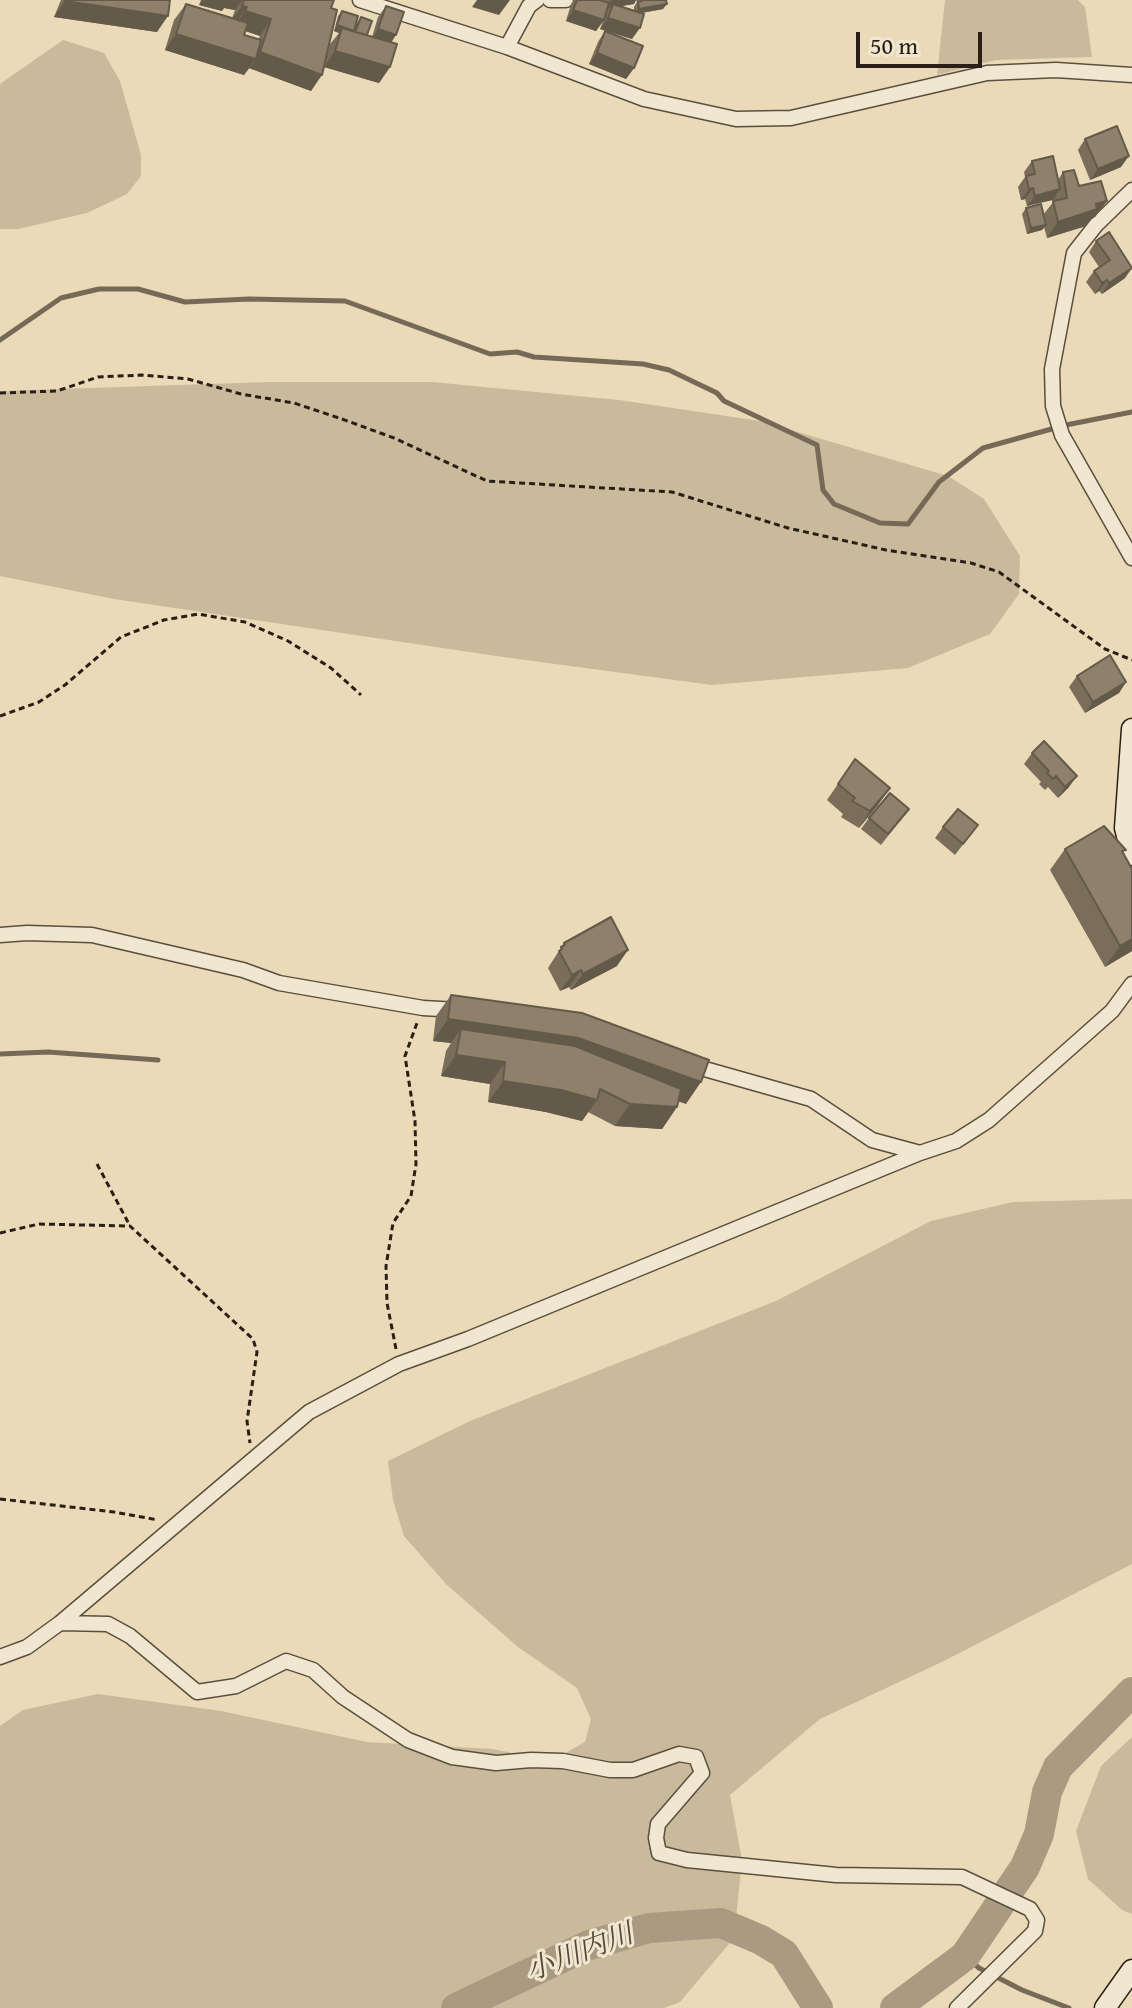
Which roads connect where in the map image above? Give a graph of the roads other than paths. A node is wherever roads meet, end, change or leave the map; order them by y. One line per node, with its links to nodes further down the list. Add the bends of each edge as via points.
1 (360, 0): 5 (street)
2 (537, 0): 5 (street)
3 (550, 0): 4 (street)
4 (566, 0)
5 (507, 47): 6 (street, via 644,99 736,119 791,118 987,73)
6 (1132, 75)
7 (1132, 190): 8 (street, via 1074,253 1052,369 1053,406 1062,435)
8 (1132, 558)
9 (1132, 729): 10 (street, via 1125,828)
10 (1132, 855)
11 (0, 935): 13 (street, via 92,935 279,983 423,1008)
12 (1132, 984): 15 (street, via 1112,1011 989,1120 956,1141)
13 (467, 1010)
14 (677, 1061): 15 (street, via 811,1099 872,1140)
15 (920, 1153): 16 (street, via 399,1364 309,1412)
16 (60, 1623): 17 (street, via 27,1647); 19 (street, via 108,1624 197,1692 236,1686 286,1661 313,1670 408,1740 452,1757 496,1763 563,1761 621,1770 679,1754 696,1757 702,1773 658,1824 659,1853 836,1875 962,1877 1030,1909 1037,1920 1035,1931)
17 (0, 1657)
18 (1132, 1970): 20 (street)
19 (963, 2003)
20 (1105, 2008)

